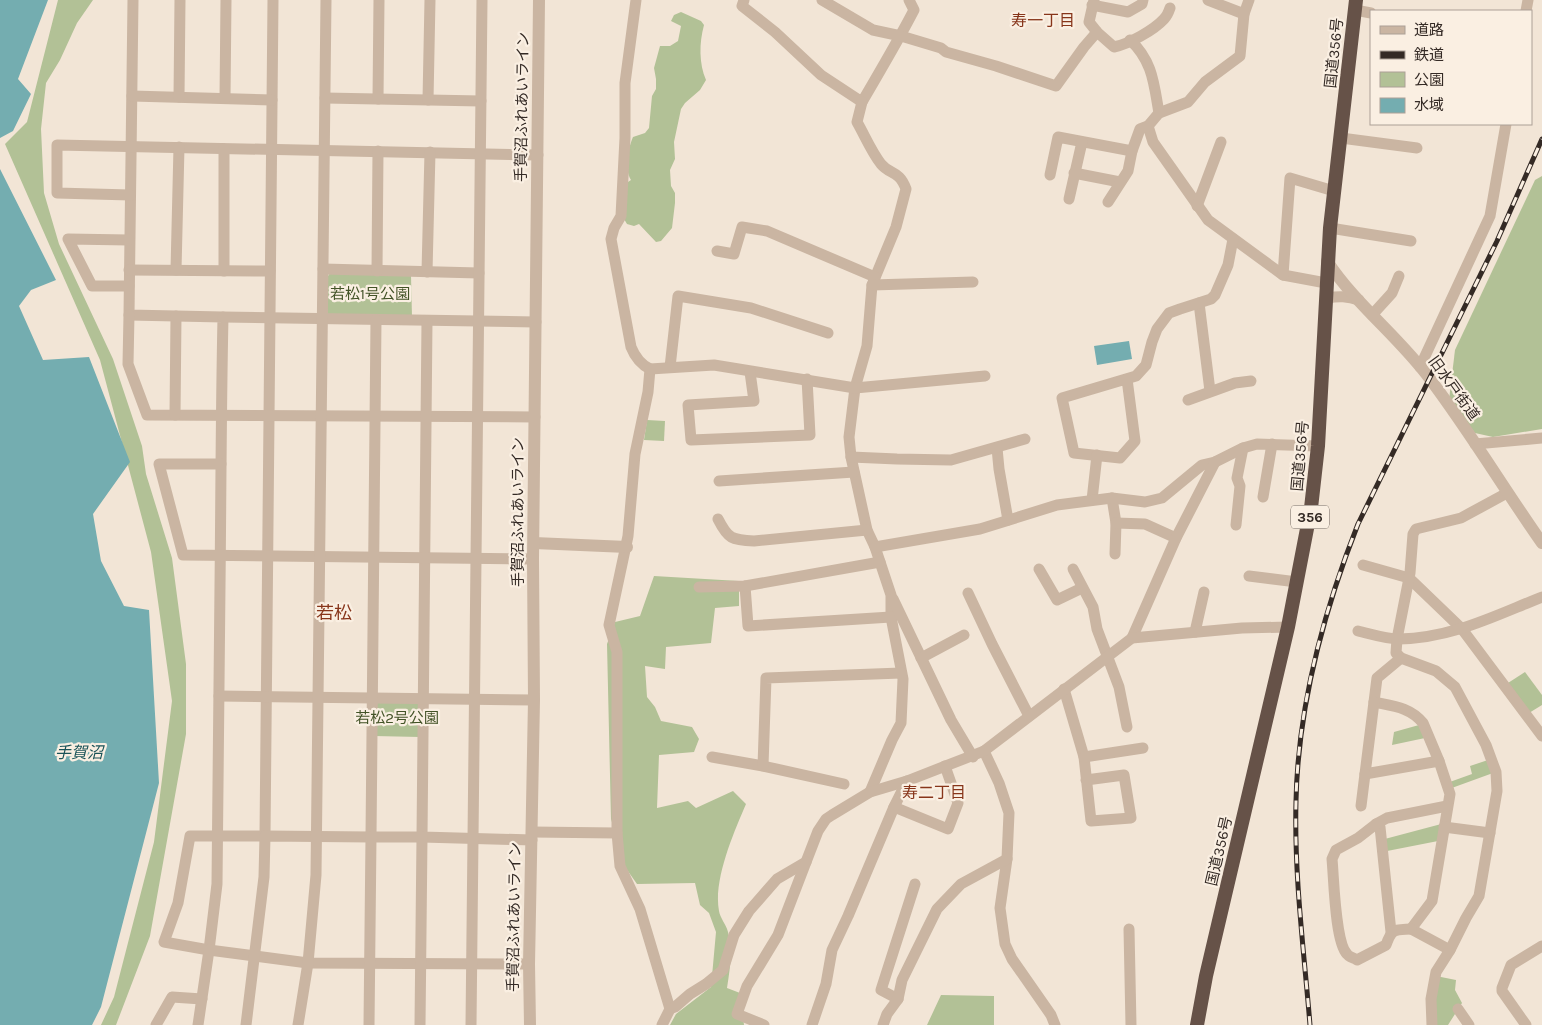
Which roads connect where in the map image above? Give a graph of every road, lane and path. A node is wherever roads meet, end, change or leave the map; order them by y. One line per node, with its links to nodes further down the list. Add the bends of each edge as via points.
1 (133, 0): 25 (street)
2 (180, 0): 26 (street)
3 (226, 0): 27 (street)
4 (273, 0): 30 (street)
5 (326, 0): 28 (street)
6 (379, 0): 29 (street)
7 (430, 0): 31 (street)
8 (482, 0): 32 (street)
9 (539, 0): 50 (street, 手賀沼ふれあいライン)
10 (636, 0): 95 (street, via 625,83 621,216 611,239 631,347 642,365)
11 (744, 0): 33 (street, via 742,6 821,76)
12 (822, 0): 23 (street, via 873,30)
13 (909, 0): 23 (street, via 914,10)
14 (1143, 0): 17 (street, via 1128,12)
15 (1208, 0): 21 (street)
16 (1249, 0): 21 (street)
17 (1093, 3): 22 (street, via 1089,22)
18 (1355, 5): 20 (street); 37 (highway, 国道356号 / 356)
19 (1170, 8): 24 (street, via 1165,18 1143,35)
20 (1370, 12)
21 (1244, 14): 34 (street, via 1240,56 1205,82 1188,102)
22 (1097, 32): 23 (street, via 1056,86); 24 (street, via 1114,48)
23 (901, 36): 33 (street)
24 (1130, 40): 34 (street, via 1151,69)
25 (132, 96): 26 (street); 40 (street)
26 (179, 97): 27 (street)
27 (225, 98): 30 (street)
28 (325, 98): 29 (street); 45 (street)
29 (378, 99): 31 (street)
30 (272, 100): 44 (street)
31 (428, 100): 32 (street)
32 (481, 101): 49 (street)
33 (862, 102): 75 (street, via 857,122 865,140 882,166 898,174 906,188 896,227)
34 (1158, 113): 36 (street)
35 (1506, 125): 94 (street, via 1490,216)
36 (1148, 126): 47 (street, via 1140,129); 58 (street, via 1154,142)
37 (1341, 138): 43 (street); 54 (highway, 国道356号 / 356)
38 (1082, 142): 47 (street); 51 (street); 52 (street, via 1058,137)
39 (1221, 142): 58 (street)
40 (130, 146): 41 (street); 55 (street); 55 (street, via 57,145 57,193)
41 (179, 148): 42 (street); 67 (street)
42 (224, 148): 44 (street); 68 (street)
43 (1417, 148)
44 (272, 149): 45 (street); 69 (street)
45 (324, 150): 46 (street); 65 (street)
46 (378, 151): 48 (street); 70 (street)
47 (1132, 151): 53 (street, via 1128,171)
48 (430, 152): 49 (street); 71 (street)
49 (481, 153): 50 (street); 72 (street)
50 (538, 155): 91 (street, 手賀沼ふれあいライン)
51 (1074, 173): 53 (street); 56 (street)
52 (1050, 175)
53 (1120, 182): 57 (street)
54 (1334, 191): 59 (highway, 国道356号 / 356); 73 (street, via 1290,178)
55 (130, 195): 61 (street)
56 (1069, 199)
57 (1108, 202)
58 (1197, 206): 60 (street, via 1208,220)
59 (1330, 228): 62 (street); 64 (highway, 国道356号 / 356)
60 (1233, 239): 73 (street); 81 (street, via 1220,287 1211,300)
61 (130, 240): 66 (street); 78 (street, via 68,239 92,286)
62 (1411, 240)
63 (717, 250): 75 (street, via 734,254 742,227 767,231)
64 (1327, 261): 77 (highway, 国道356号 / 356); 80 (street, 旧水戸街道)
65 (323, 269): 70 (street); 87 (street)
66 (129, 270): 67 (street); 78 (street)
67 (176, 270): 68 (street)
68 (224, 270): 69 (street)
69 (270, 271): 86 (street)
70 (377, 271): 71 (street)
71 (427, 272): 72 (street)
72 (479, 273): 90 (street)
73 (1283, 275): 77 (street)
74 (1399, 276): 83 (street, via 1392,293)
75 (873, 281): 76 (street); 101 (street, via 867,346)
76 (973, 282)
77 (1326, 283): 79 (highway, 国道356号 / 356)
78 (129, 286): 82 (street)
79 (1326, 298): 80 (street, via 1349,296); 116 (highway, 国道356号 / 356)
80 (1359, 300): 83 (street, 旧水戸街道)
81 (1199, 303): 99 (street, via 1169,313 1157,329 1146,366 1136,376); 102 (street)
82 (129, 315): 84 (street); 104 (street, via 128,364 147,415)
83 (1372, 315): 94 (street, 旧水戸街道)
84 (176, 316): 85 (street); 104 (street)
85 (223, 317): 86 (street); 105 (street)
86 (269, 318): 87 (street); 106 (street)
87 (322, 319): 88 (street); 107 (street)
88 (376, 320): 89 (street); 108 (street)
89 (427, 321): 90 (street); 109 (street)
90 (479, 322): 91 (street); 110 (street)
91 (536, 322): 111 (street, 手賀沼ふれあいライン)
92 (828, 333): 93 (street, via 751,308 678,296)
93 (670, 367): 95 (street); 96 (street, via 714,365)
94 (1420, 367): 115 (street, 旧水戸街道)
95 (650, 369): 137 (street, via 635,454)
96 (750, 372): 98 (street); 98 (street, via 754,401 688,405 691,440 810,435)
97 (985, 376): 101 (street)
98 (806, 379): 101 (street)
99 (1127, 379): 119 (street, via 1134,441 1120,458); 119 (street, via 1062,398 1074,452)
100 (1251, 381): 102 (street)
101 (855, 388): 120 (street, via 849,437)
102 (1210, 391): 103 (street)
103 (1188, 400)
104 (175, 415): 105 (street)
105 (221, 415): 106 (street); 122 (street)
106 (269, 415): 107 (street); 141 (street)
107 (321, 416): 108 (street); 142 (street)
108 (375, 416): 109 (street); 143 (street)
109 (426, 417): 110 (street); 144 (street)
110 (478, 417): 111 (street); 145 (street)
111 (534, 417): 135 (street, 手賀沼ふれあいライン)
112 (1542, 438): 115 (street)
113 (1024, 440): 117 (street)
114 (1272, 444): 116 (street); 118 (street); 126 (street)
115 (1475, 444): 125 (street, 旧水戸街道)
116 (1318, 446): 153 (highway, 国道356号 / 356, via 1311,508)
117 (997, 448): 120 (street, via 951,460); 130 (street)
118 (1243, 448): 121 (street); 132 (street, via 1237,478 1240,486)
119 (1097, 454): 128 (street)
120 (851, 457): 123 (street)
121 (1214, 462): 127 (street, via 1202,465 1162,498 1145,502); 134 (street)
122 (221, 464): 140 (street); 140 (street, via 159,464 183,555)
123 (854, 472): 124 (street); 133 (street)
124 (719, 481)
125 (1507, 493): 136 (street, 旧水戸街道); 152 (street, via 1462,518 1416,529)
126 (1263, 497)
127 (1112, 498): 128 (street); 131 (street)
128 (1092, 500): 130 (street, via 1057,505)
129 (718, 520): 133 (street, via 725,534 738,540)
130 (1008, 520): 138 (street, via 980,529)
131 (1116, 523): 134 (street, via 1145,524); 139 (street)
132 (1236, 525)
133 (867, 530): 138 (street)
134 (1176, 538): 167 (street)
135 (534, 543): 137 (street); 146 (street, 手賀沼ふれあいライン)
136 (1542, 543)
137 (627, 547): 203 (street, via 609,625 617,652)
138 (875, 547): 147 (street)
139 (1115, 554)
140 (220, 556): 141 (street); 174 (street)
141 (268, 557): 142 (street); 176 (street)
142 (320, 557): 143 (street); 175 (street)
143 (374, 557): 144 (street); 177 (street)
144 (424, 558): 145 (street); 178 (street)
145 (476, 558): 146 (street); 179 (street)
146 (533, 559): 180 (street, 手賀沼ふれあいライン)
147 (880, 562): 154 (street); 159 (street)
148 (1363, 565): 152 (street)
149 (1039, 569): 156 (street, via 1057,600)
150 (1073, 569): 156 (street)
151 (1249, 576): 153 (street)
152 (1409, 578): 163 (street); 168 (street)
153 (1297, 582): 162 (highway, 国道356号 / 356)
154 (745, 586): 155 (street); 161 (street, via 748,626)
155 (700, 587)
156 (1082, 588): 169 (street, via 1093,607)
157 (968, 592): 182 (street)
158 (1204, 592): 165 (street)
159 (891, 595): 161 (street); 170 (street)
160 (1542, 598): 163 (street)
161 (891, 617): 172 (street)
162 (1288, 627): 165 (street); 245 (highway, 国道356号 / 356, via 1206,976)
163 (1462, 629): 168 (street, via 1438,636); 184 (street)
164 (1358, 631): 168 (street)
165 (1195, 632): 167 (street)
166 (964, 635): 170 (street)
167 (1132, 638): 169 (street)
168 (1397, 639): 171 (street, via 1396,653)
169 (1108, 657): 173 (street); 183 (street, via 1119,687)
170 (921, 658): 187 (street)
171 (1401, 658): 181 (street, via 1377,678); 204 (street, via 1436,671 1454,687 1482,737 1496,772 1497,791)
172 (901, 673): 191 (street, via 766,678); 197 (street, via 901,723)
173 (1064, 689): 182 (street); 188 (street)
174 (218, 696): 176 (street); 205 (street)
175 (318, 697): 176 (street); 177 (street); 208 (street)
176 (265, 698): 206 (street)
177 (372, 698): 178 (street); 209 (street)
178 (424, 698): 179 (street); 210 (street)
179 (475, 699): 180 (street); 211 (street)
180 (534, 700): 207 (street, 手賀沼ふれあいライン)
181 (1374, 702): 190 (street, via 1406,708 1419,718); 193 (street)
182 (1029, 716): 186 (street)
183 (1127, 727)
184 (1542, 736)
185 (1143, 748): 188 (street)
186 (984, 751): 187 (street); 212 (street, via 1010,813)
187 (973, 757): 192 (street)
188 (1084, 757): 194 (street)
189 (712, 758): 191 (street)
190 (1439, 761): 193 (street); 199 (street, via 1449,789)
191 (763, 766): 196 (street)
192 (945, 766): 195 (street); 200 (street, via 958,803 948,829)
193 (1365, 774): 198 (street)
194 (1086, 780): 194 (street, via 1091,822 1131,818 1124,775)
195 (907, 781): 197 (street); 200 (street)
196 (844, 784)
197 (870, 792): 213 (street, via 826,819)
198 (1361, 806)
199 (1448, 806): 201 (street, via 1387,818); 202 (street)
200 (894, 807): 241 (street, via 832,950 826,984)
201 (1376, 824): 217 (street, via 1380,827); 217 (street, via 1336,850 1332,859 1338,930 1347,955 1357,960 1386,945)
202 (1444, 827): 204 (street); 216 (street, via 1432,901)
203 (617, 833): 207 (street); 229 (street, via 620,866 640,908)
204 (1490, 833): 219 (street, via 1479,896)
205 (218, 836): 206 (street); 218 (street); 218 (street, via 190,836 178,903 164,942)
206 (265, 836): 208 (street); 221 (street)
207 (532, 836): 211 (street); 226 (street, 手賀沼ふれあいライン)
208 (317, 837): 209 (street); 222 (street)
209 (371, 837): 210 (street); 223 (street)
210 (422, 838): 211 (street); 224 (street)
211 (474, 838): 225 (street)
212 (1007, 859): 228 (street, via 961,884 937,909 902,980); 243 (street, via 1000,908 1005,944)
213 (806, 862): 229 (street, via 777,879 748,911 734,935 723,970); 240 (street, via 778,935 747,986 737,1014)
214 (915, 884): 228 (street, via 881,990)
215 (1129, 929): 244 (street)
216 (1411, 929): 217 (street); 219 (street)
217 (1391, 932)
218 (210, 950): 221 (street); 227 (street)
219 (1450, 950): 246 (street, via 1436,972 1431,999)
220 (1540, 951): 248 (street, via 1511,965 1502,988)
221 (255, 956): 222 (street); 233 (street)
222 (308, 962): 223 (street); 234 (street)
223 (370, 964): 224 (street); 235 (street)
224 (421, 964): 225 (street); 236 (street)
225 (472, 964): 226 (street); 237 (street)
226 (529, 964): 238 (street, 手賀沼ふれあいライン)
227 (202, 999): 231 (street, via 172,997); 232 (street)
228 (898, 999): 242 (street)
229 (670, 1009): 239 (street)
230 (1458, 1009): 247 (street)
231 (156, 1025)
232 (198, 1025)
233 (246, 1025)
234 (298, 1025)
235 (369, 1025)
236 (420, 1025)
237 (471, 1025)
238 (530, 1025)
239 (662, 1025)
240 (764, 1025)
241 (812, 1025)
242 (882, 1025)
243 (1055, 1025)
244 (1131, 1025)
245 (1198, 1025)
246 (1432, 1025)
247 (1469, 1025)
248 (1526, 1025)

